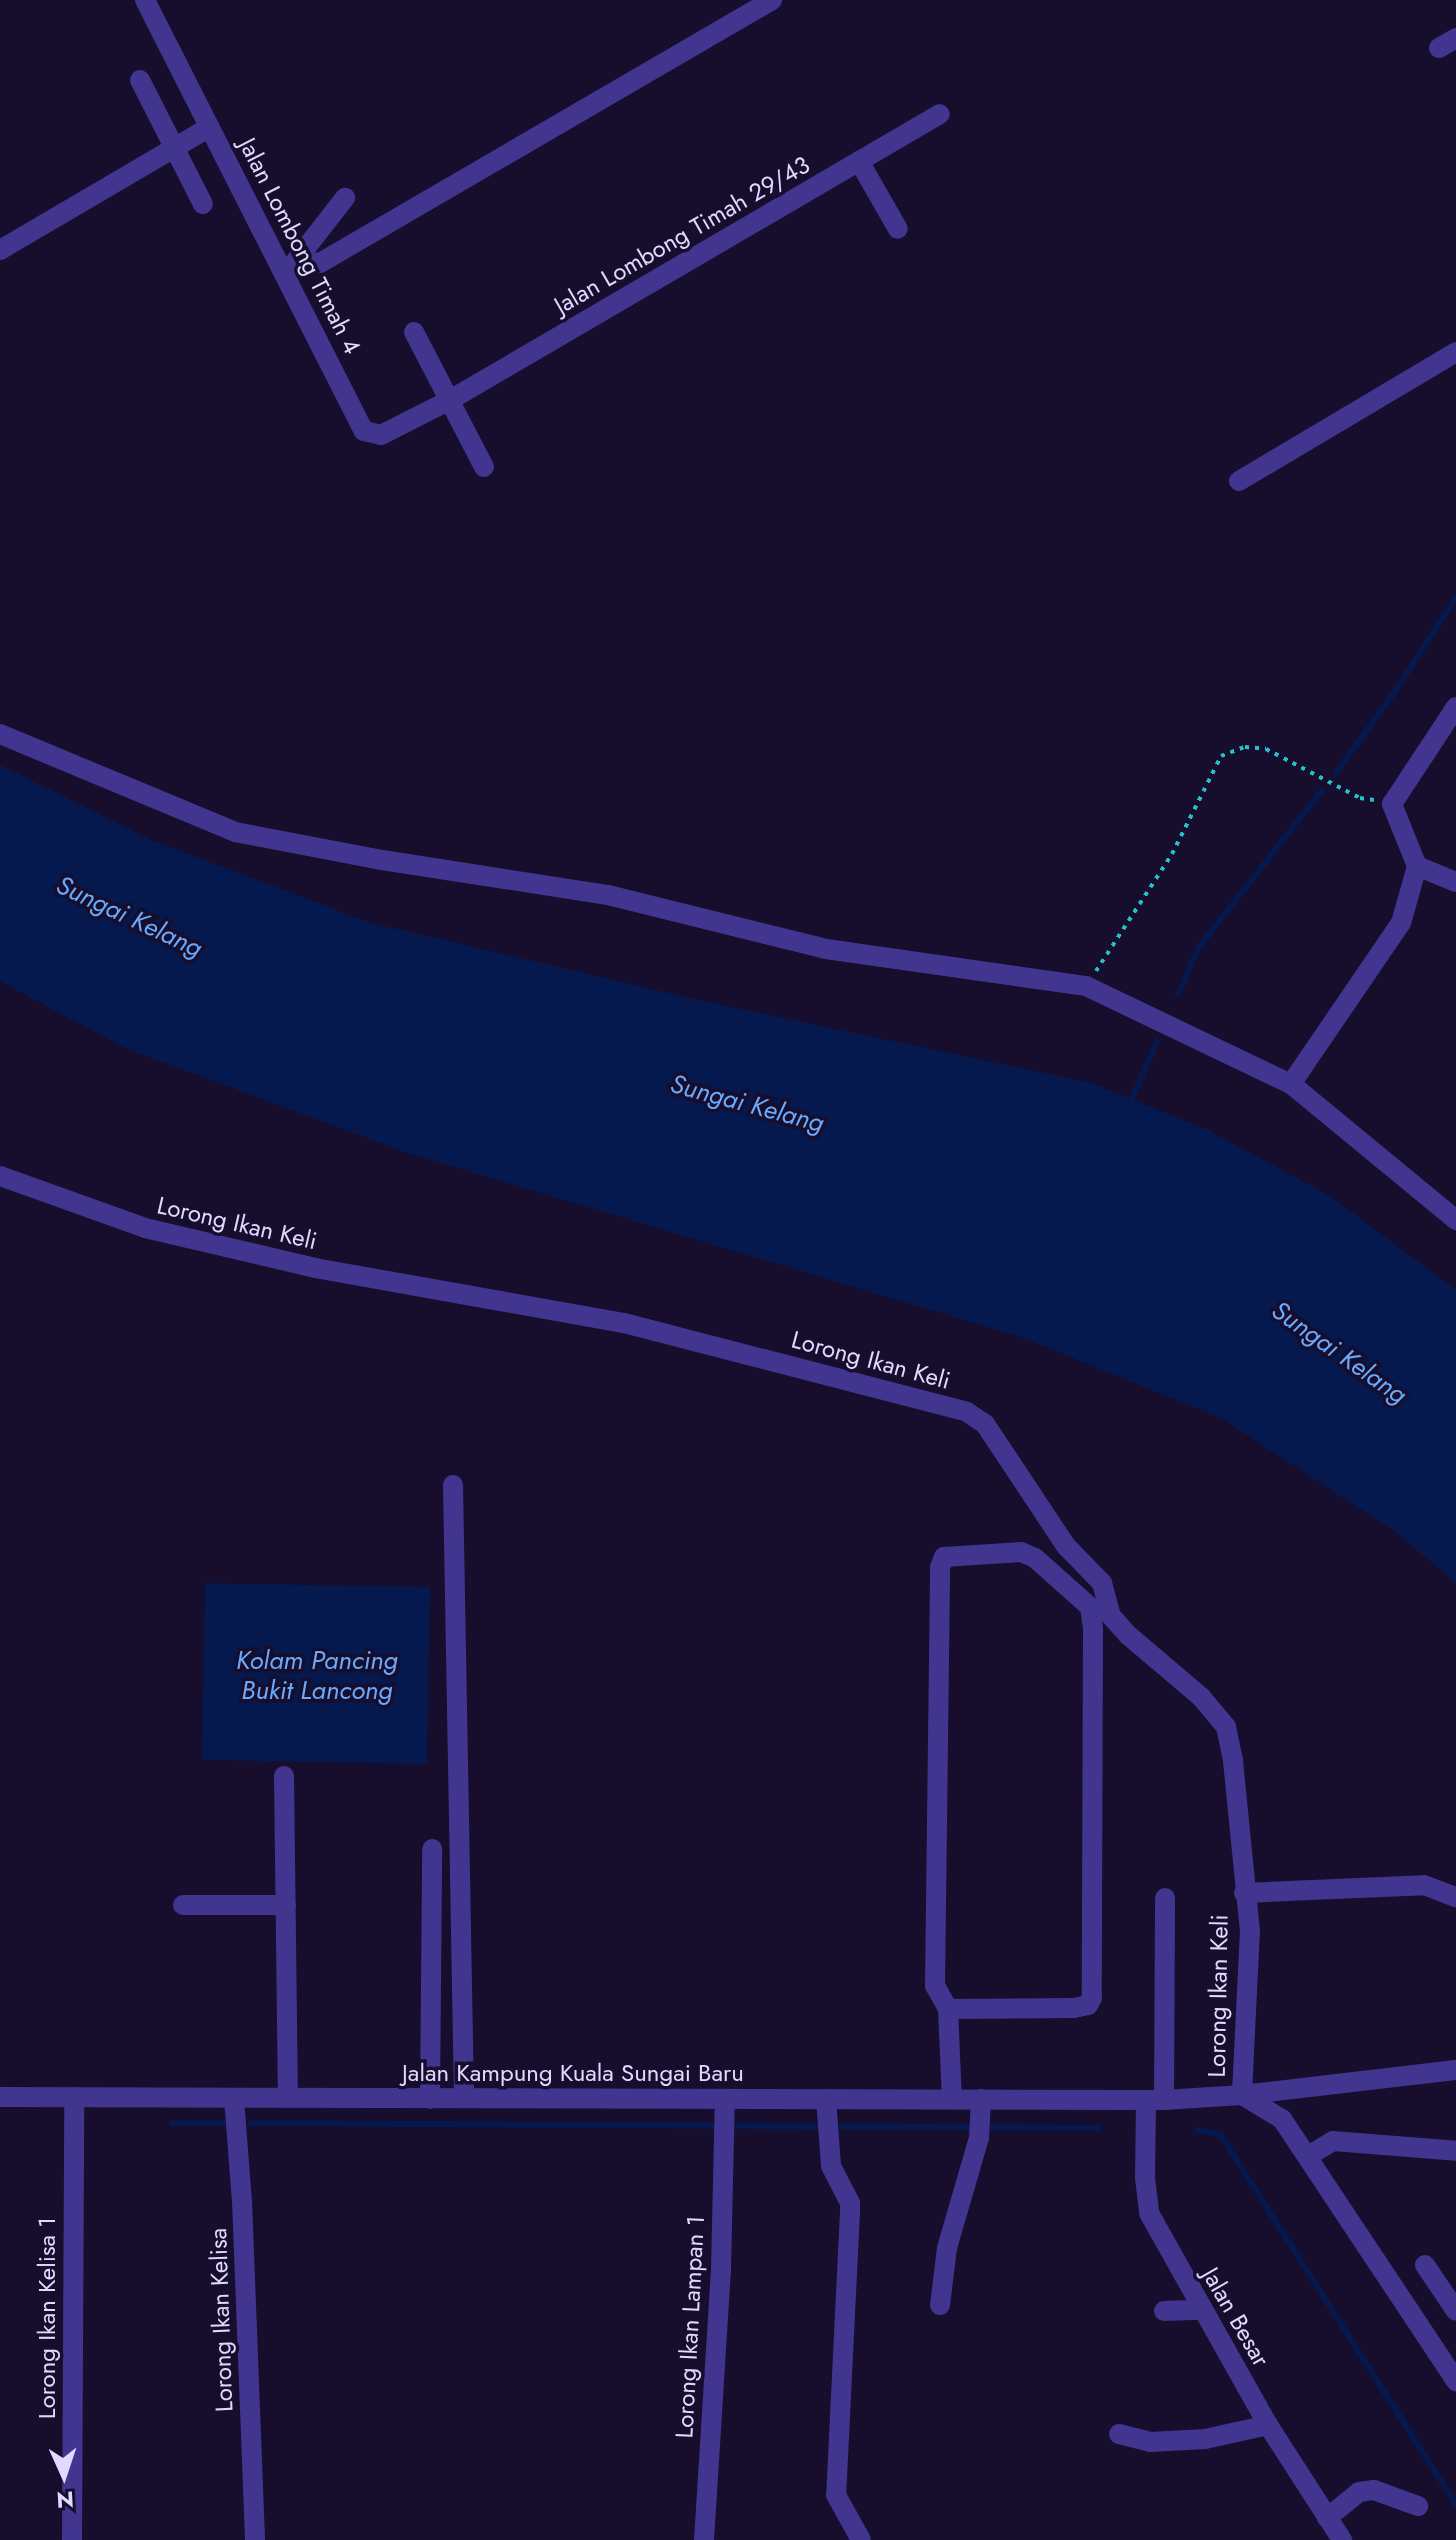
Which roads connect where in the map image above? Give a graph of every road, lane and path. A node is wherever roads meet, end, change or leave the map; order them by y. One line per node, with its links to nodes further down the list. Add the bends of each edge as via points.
1 (145, 0): 5 (street, Jalan Lombong Timah 4)
2 (772, 0): 12 (street, via 320,263)
3 (140, 80): 6 (street)
4 (940, 114): 7 (street, Jalan Lombong Timah 29/43)
5 (210, 127): 6 (street); 12 (street, Jalan Lombong Timah 4)
6 (175, 147): 9 (street); 11 (street)
7 (859, 161): 10 (street); 15 (street, Jalan Lombong Timah 29/43)
8 (345, 198): 12 (street)
9 (203, 204)
10 (898, 229)
11 (0, 250)
12 (292, 267): 15 (street, Jalan Lombong Timah 4, via 364,431 381,435)
13 (414, 332): 15 (street)
14 (1456, 352): 17 (street)
15 (450, 400): 16 (street)
16 (484, 467)
17 (1239, 481)
18 (1453, 711): 20 (street)
19 (0, 734): 23 (street, via 235,832 608,895 826,949)
20 (1392, 804): 21 (street); 23 (path, via 1360,798 1266,749 1245,747 1221,756 1172,854)
21 (1417, 866): 22 (street); 24 (street, via 1401,923)
22 (1456, 882)
23 (1086, 986): 24 (street)
24 (1291, 1084): 26 (street)
25 (0, 1176): 30 (street, Lorong Ikan Keli, via 145,1228 315,1268 624,1323 967,1412 985,1424 1066,1546 1102,1583 1111,1616 1201,1697 1226,1727)
26 (1456, 1220)
27 (453, 1485): 38 (street)
28 (284, 1776): 34 (street)
29 (432, 1849): 43 (street)
30 (1244, 1893): 31 (street, via 1424,1885); 37 (street, Lorong Ikan Keli, via 1250,1930)
31 (1456, 1897)
32 (1165, 1898): 45 (street, Jalan Besar)
33 (183, 1905): 34 (street)
34 (286, 1905): 42 (street)
35 (948, 2009): 35 (street, via 935,1986 940,1567 944,1557 1021,1552 1035,1558 1090,1607 1092,1998 1088,2005 1074,2008); 44 (street)
36 (1456, 2070): 37 (street)
37 (1242, 2095): 45 (street, Lorong Ikan Keli); 50 (street, Lorong Ikan Keli, via 1282,2119)
38 (464, 2096): 43 (street, Jalan Kampung Kuala Sungai Baru); 48 (street, Jalan Kampung Kuala Sungai Baru, via 590,2100)
39 (0, 2097): 40 (street, Jalan Kampung Kuala Sungai Baru)
40 (74, 2097): 41 (street, Jalan Kampung Kuala Sungai Baru); 61 (street, Lorong Ikan Kelisa 1)
41 (234, 2098): 42 (street, Jalan Kampung Kuala Sungai Baru); 62 (street, Lorong Ikan Kelisa)
42 (288, 2098): 43 (street, Jalan Kampung Kuala Sungai Baru)
43 (430, 2099)
44 (952, 2099): 46 (street, Jalan Kampung Kuala Sungai Baru); 47 (street, Jalan Kampung Kuala Sungai Baru)
45 (1155, 2100): 47 (street, Jalan Kampung Kuala Sungai Baru); 53 (street, Jalan Besar, via 1145,2178 1149,2213)
46 (827, 2113): 48 (street, Jalan Kampung Kuala Sungai Baru); 64 (street, via 831,2166 850,2203 836,2495)
47 (980, 2114): 52 (street, via 947,2248)
48 (726, 2118): 63 (street, Lorong Ikan Lampan 1)
49 (1456, 2151): 50 (street, via 1333,2141)
50 (1308, 2156): 56 (street, Lorong Ikan Keli)
51 (1425, 2265): 55 (street)
52 (940, 2305)
53 (1200, 2310): 54 (street); 57 (street, Jalan Besar)
54 (1164, 2311)
55 (1456, 2311)
56 (1452, 2367)
57 (1268, 2425): 58 (street, via 1205,2439 1150,2442); 60 (street, Jalan Besar)
58 (1119, 2434)
59 (1418, 2506): 60 (street, via 1374,2490 1359,2492)
60 (1327, 2518): 65 (street, Jalan Besar)
61 (72, 2540)
62 (255, 2540)
63 (704, 2540)
64 (861, 2540)
65 (1342, 2540)

